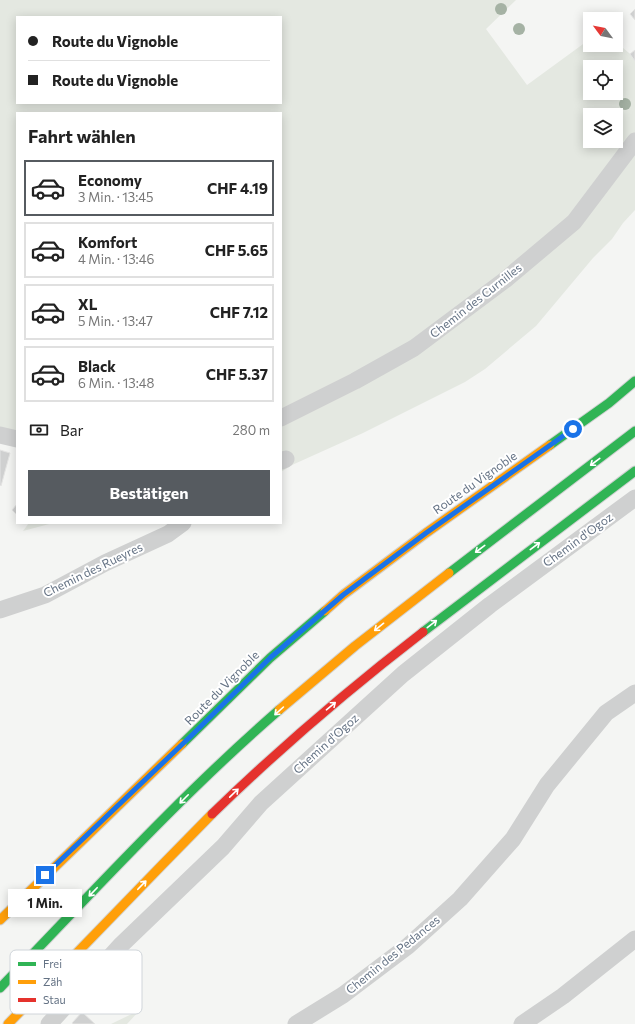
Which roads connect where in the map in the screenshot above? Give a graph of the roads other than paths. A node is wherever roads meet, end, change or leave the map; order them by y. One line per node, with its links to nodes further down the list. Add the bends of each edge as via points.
1 (635, 141): 3 (street, Chemin des Curnilles, via 574,222 505,280 414,348)
2 (635, 381): 12 (main road, Route du Vignoble, via 609,403 343,595 270,658)
3 (282, 418)
4 (635, 431): 14 (main road, one-way to 14, via 409,602 315,679 187,796)
5 (0, 435): 6 (street)
6 (16, 439)
7 (635, 471): 15 (main road, one-way to 7, via 172,853 321,714 446,613)
8 (635, 498): 16 (street, Chemin d'Ogoz, via 490,605 403,674 261,803 224,847)
9 (182, 524): 10 (street, Chemin des Rueyres, via 168,534 105,563 45,595)
10 (0, 610)
11 (635, 694): 23 (street, Chemin des Pedances, via 606,714 547,785 513,839 460,899 408,946 343,995)
12 (0, 920)
13 (635, 939): 24 (street, via 563,996)
14 (37, 950)
15 (79, 950)
16 (116, 950)
17 (10, 978): 18 (main road, one-way to 18)
18 (0, 988)
19 (18, 1014): 21 (main road, one-way to 19)
20 (58, 1014): 22 (street, Chemin d'Ogoz)
21 (8, 1024)
22 (49, 1024)
23 (296, 1024)
24 (522, 1024)

